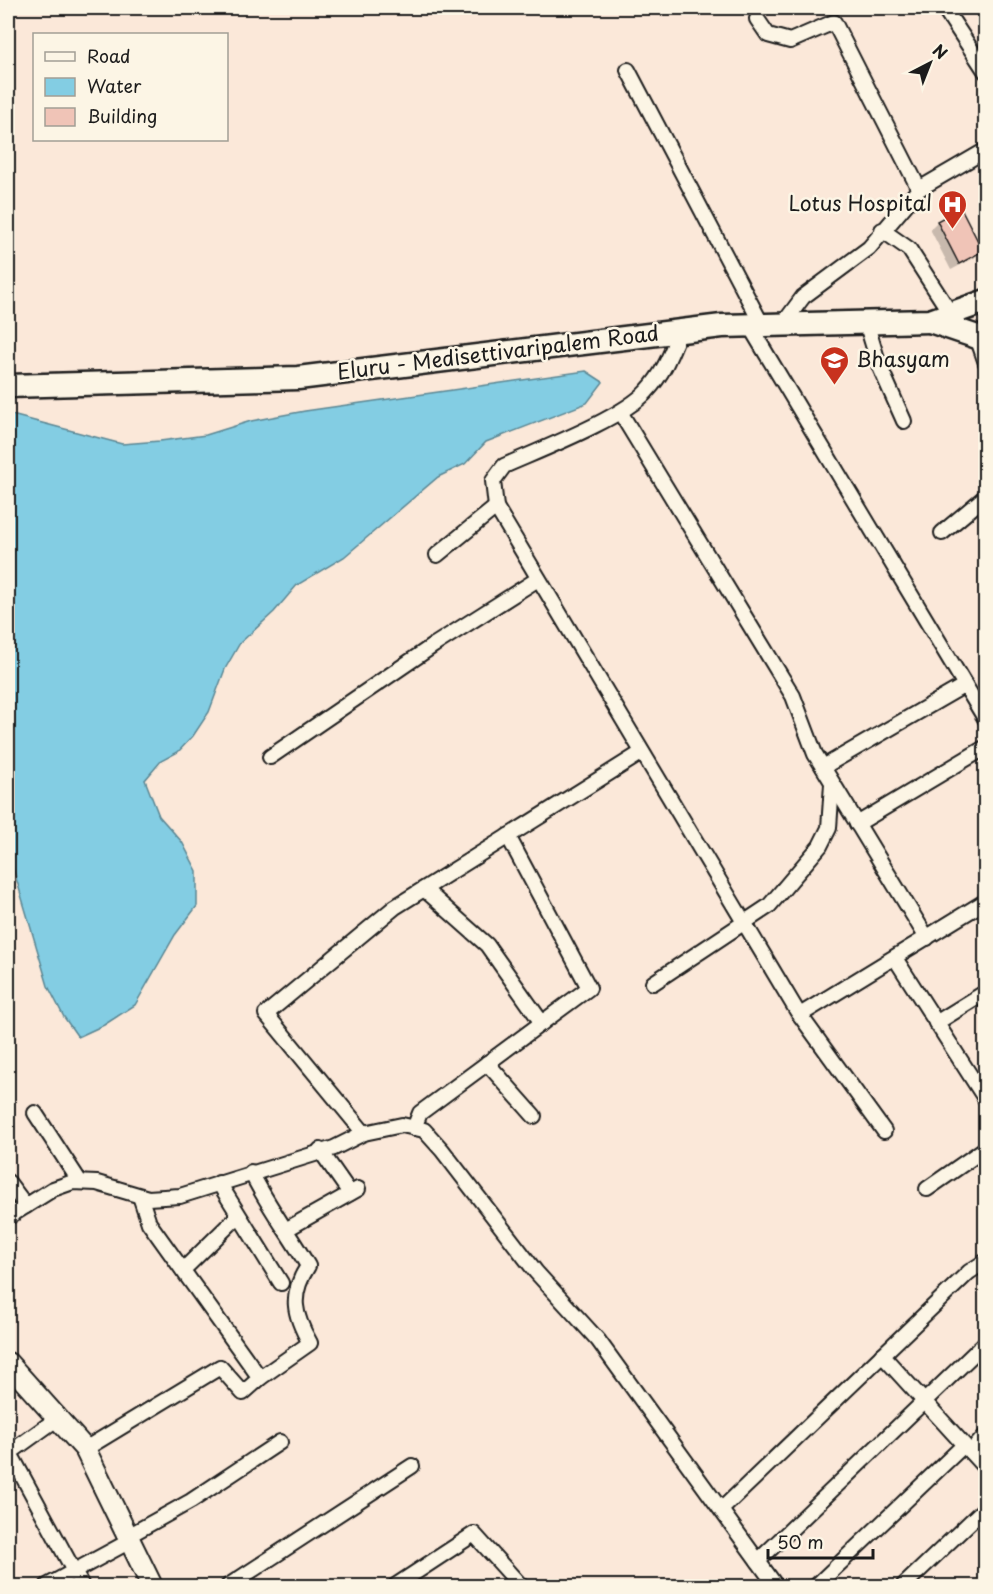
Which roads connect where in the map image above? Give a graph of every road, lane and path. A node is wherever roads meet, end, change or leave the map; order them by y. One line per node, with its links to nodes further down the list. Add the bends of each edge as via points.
1 (944, 8): 4 (street)
2 (757, 19): 6 (street, via 768,35 790,41 834,22)
3 (628, 70): 12 (street)
4 (986, 72)
5 (986, 150): 6 (street)
6 (919, 189): 7 (street)
7 (882, 230): 9 (street, via 909,249); 12 (street, via 868,248)
8 (986, 301): 9 (main road, Eluru - Medisettivaripalem Road)
9 (951, 314): 10 (main road, Eluru - Medisettivaripalem Road)
10 (930, 321): 11 (main road, Eluru - Medisettivaripalem Road); 14 (main road)
11 (866, 322): 12 (main road, Eluru - Medisettivaripalem Road); 18 (street, via 879,365)
12 (765, 325): 13 (main road, Eluru - Medisettivaripalem Road); 24 (street)
13 (680, 331): 16 (main road, Eluru - Medisettivaripalem Road, via 298,378); 17 (street, via 664,370 646,393)
14 (981, 339): 15 (street)
15 (986, 363)
16 (8, 386)
17 (620, 412): 20 (street, via 504,466 493,481); 29 (street, via 793,696)
18 (904, 421)
19 (986, 496): 21 (street)
20 (496, 507): 22 (street); 23 (street)
21 (942, 532)
22 (437, 555)
23 (538, 579): 27 (street); 28 (street)
24 (965, 686): 25 (street); 29 (street)
25 (986, 720)
26 (986, 747): 31 (street)
27 (641, 753): 32 (street); 35 (street)
28 (270, 757)
29 (823, 767): 30 (street)
30 (832, 783): 31 (street); 35 (street, via 829,828 820,846 769,906)
31 (857, 824): 36 (street)
32 (508, 836): 33 (street); 41 (street, via 589,988)
33 (424, 889): 41 (street, via 487,945); 49 (street, via 395,907 266,1014)
34 (986, 901): 36 (street)
35 (745, 924): 38 (street); 40 (street)
36 (927, 938): 37 (street)
37 (895, 958): 40 (street); 42 (street)
38 (653, 983)
39 (986, 992): 42 (street)
40 (800, 1015): 48 (street)
41 (542, 1023): 43 (street)
42 (936, 1023): 44 (street)
43 (487, 1063): 46 (street); 47 (street, via 420,1113)
44 (986, 1100)
45 (35, 1113): 54 (street)
46 (534, 1116)
47 (414, 1128): 49 (street, via 402,1125); 79 (street, via 424,1130 442,1150 536,1272 598,1341)
48 (884, 1131)
49 (364, 1133): 51 (street)
50 (986, 1148): 56 (street)
51 (321, 1150): 52 (street); 61 (street, via 354,1191)
52 (252, 1172): 55 (street); 61 (street)
53 (8, 1182): 58 (street)
54 (80, 1182): 57 (street); 58 (street, via 53,1190)
55 (219, 1183): 57 (street, via 180,1196); 59 (street)
56 (927, 1189)
57 (140, 1196): 63 (street, via 149,1223)
58 (26, 1206): 60 (street)
59 (238, 1215): 63 (street); 64 (street)
60 (8, 1217)
61 (286, 1229): 68 (street, via 308,1266 298,1281 294,1299 310,1343)
62 (986, 1261): 66 (street, via 969,1272)
63 (183, 1270): 68 (street)
64 (281, 1283)
65 (986, 1342): 69 (street)
66 (882, 1355): 69 (street); 79 (street)
67 (8, 1364): 70 (street)
68 (260, 1378): 73 (street, via 243,1393 220,1367)
69 (924, 1401): 74 (street); 81 (street)
70 (58, 1418): 73 (street); 75 (street)
71 (986, 1435): 74 (street)
72 (280, 1442): 80 (street)
73 (86, 1449): 80 (street)
74 (967, 1449): 77 (street); 90 (street)
75 (9, 1453): 82 (street)
76 (412, 1466): 86 (street)
77 (986, 1469)
78 (986, 1507): 91 (street)
79 (722, 1509): 81 (street)
80 (129, 1539): 82 (street); 85 (street)
81 (758, 1561): 89 (street)
82 (74, 1572): 83 (street); 84 (street)
83 (47, 1587)
84 (82, 1587)
85 (152, 1587)
86 (228, 1587)
87 (395, 1587): 88 (street, via 474,1534)
88 (521, 1587)
89 (776, 1587)
90 (816, 1587)
91 (903, 1587)

